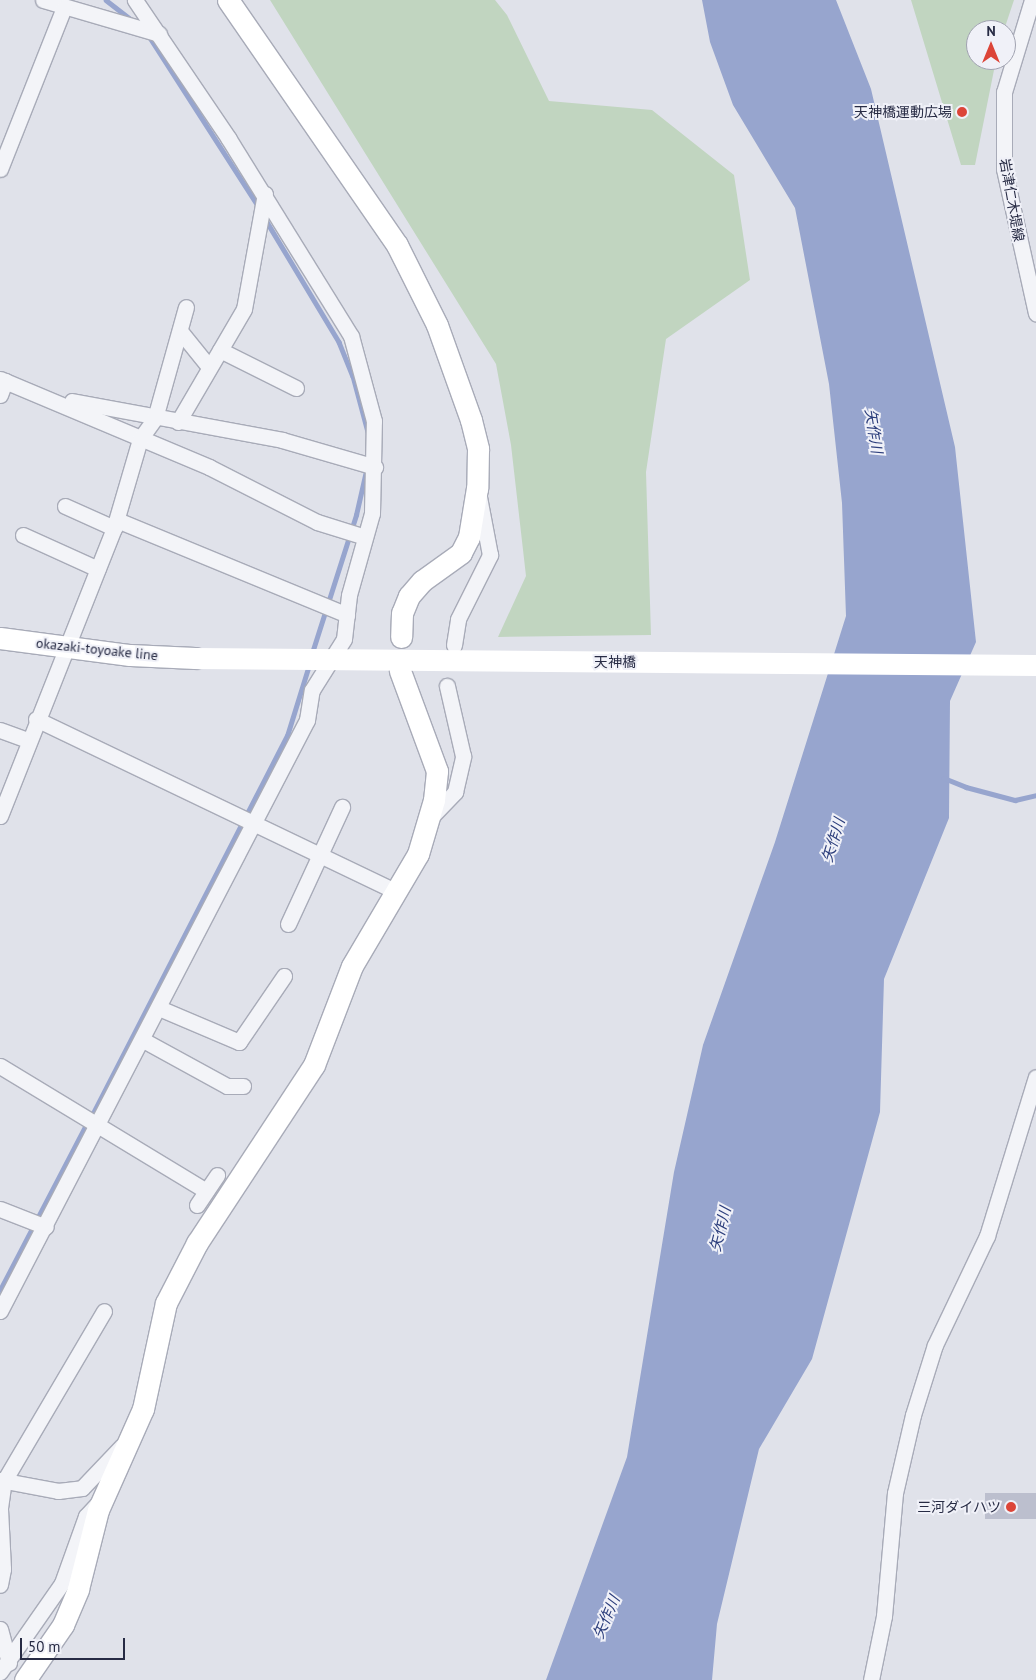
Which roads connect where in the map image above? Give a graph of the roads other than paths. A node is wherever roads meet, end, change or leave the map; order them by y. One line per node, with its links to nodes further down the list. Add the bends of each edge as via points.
1 (43, 0): 5 (street)
2 (135, 0): 6 (street)
3 (228, 0): 22 (street, via 397,245 437,325 471,420 478,448)
4 (1032, 0): 10 (street, 岩津仁木堤線, via 1004,92 1004,169)
5 (64, 6): 6 (street); 7 (street)
6 (159, 34): 8 (street)
7 (0, 169)
8 (265, 194): 12 (street, via 244,309); 21 (street, via 351,336 370,396)
9 (186, 307): 11 (street)
10 (1036, 313)
11 (180, 331): 13 (street); 18 (street)
12 (220, 350): 13 (street); 15 (street)
13 (209, 367): 19 (street)
14 (3, 380): 16 (street); 17 (street)
15 (296, 388)
16 (31, 391): 18 (street); 20 (street)
17 (0, 395)
18 (154, 418): 19 (street); 20 (street)
19 (178, 422): 21 (street, via 282,440)
20 (140, 439): 24 (street); 26 (street, via 209,467 317,522)
21 (375, 466): 26 (street, via 372,513)
22 (477, 488): 29 (street, via 461,553 422,581 409,596 402,613); 31 (street, via 490,556 458,619)
23 (65, 506): 24 (street)
24 (115, 524): 27 (street); 28 (street)
25 (23, 535): 27 (street)
26 (365, 536): 28 (street)
27 (98, 570): 32 (street)
28 (347, 615): 43 (street, via 344,639 312,690 307,720)
29 (400, 637)
30 (0, 638): 32 (street, okazaki-toyoake line)
31 (454, 645)
32 (67, 648): 33 (street, okazaki-toyoake line); 37 (street)
33 (195, 658): 34 (street, 天神橋, bridge)
34 (1036, 666)
35 (400, 671): 42 (street, via 437,771)
36 (447, 686): 42 (street, via 463,756 454,792)
37 (36, 719): 39 (street); 43 (street)
38 (0, 730): 39 (street)
39 (28, 740): 41 (street)
40 (342, 807): 44 (street)
41 (0, 816)
42 (428, 820): 45 (street, via 418,854)
43 (252, 824): 44 (street); 48 (street)
44 (321, 856): 45 (street); 46 (street)
45 (395, 891): 61 (street, via 352,966 314,1065 197,1244 166,1302 143,1408)
46 (288, 924)
47 (284, 976): 48 (street, via 239,1042)
48 (159, 1008): 49 (street)
49 (143, 1040): 52 (street, via 227,1086); 53 (street)
50 (0, 1066): 53 (street)
51 (1036, 1077): 69 (street, via 987,1236 935,1345 913,1415 895,1493 884,1616)
52 (242, 1086)
53 (100, 1124): 55 (street); 58 (street)
54 (217, 1175): 55 (street)
55 (206, 1191): 56 (street)
56 (197, 1206)
57 (0, 1210): 58 (street)
58 (46, 1227): 59 (street)
59 (0, 1311)
60 (104, 1311): 62 (street)
61 (130, 1437): 62 (street, via 82,1488 58,1491); 63 (street)
62 (2, 1480): 64 (street)
63 (102, 1499): 67 (street, via 86,1516 62,1583); 68 (street, via 74,1598 62,1625)
64 (0, 1509): 65 (street, via 3,1569)
65 (0, 1585)
66 (0, 1629): 67 (street)
67 (5, 1667)
68 (25, 1680)
69 (871, 1680)

